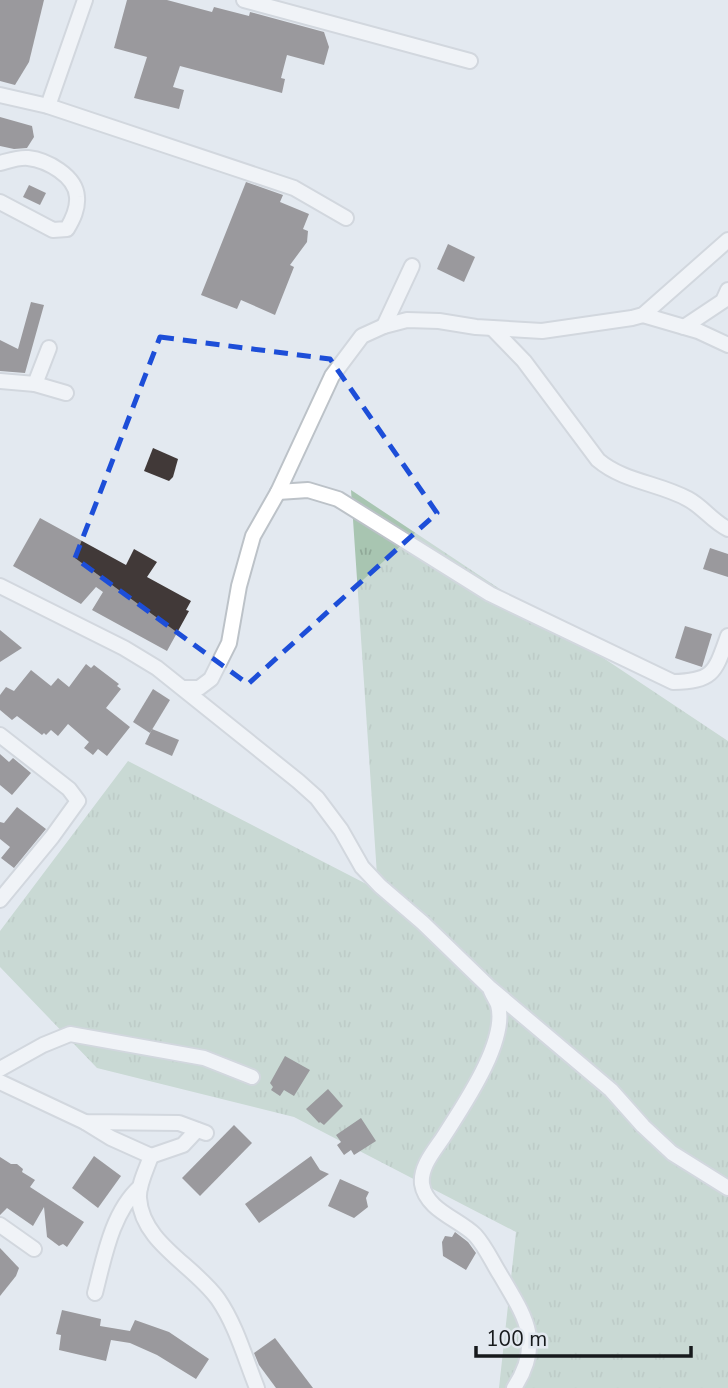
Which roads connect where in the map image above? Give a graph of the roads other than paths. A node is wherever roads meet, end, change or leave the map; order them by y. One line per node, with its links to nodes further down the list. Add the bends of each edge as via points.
1 (85, 0): 5 (street)
2 (244, 0): 3 (street)
3 (470, 61)
4 (0, 94): 5 (street)
5 (48, 106): 8 (street, via 294,188)
6 (0, 163): 7 (street, via 27,158 50,164 68,177 77,195 76,213 67,229 53,230)
7 (0, 202)
8 (346, 218)
9 (728, 240): 12 (street)
10 (412, 266): 13 (street)
11 (728, 290): 14 (street, via 723,301)
12 (643, 315): 14 (street); 15 (street, via 542,331)
13 (384, 326): 15 (street, via 407,320); 21 (street, via 362,335 332,376)
14 (684, 327): 16 (street)
15 (492, 328): 22 (street, via 612,472 690,500)
16 (728, 345)
17 (48, 348): 19 (street)
18 (0, 381): 19 (street)
19 (35, 384): 20 (street)
20 (66, 393)
21 (278, 492): 25 (street, via 308,490 338,499 490,594 673,682 709,676); 26 (street, via 253,536 229,643 211,679 199,688)
22 (728, 529)
23 (0, 586): 26 (street, via 124,648)
24 (728, 636): 25 (street)
25 (724, 661)
26 (183, 688): 29 (street, via 317,798 362,867)
27 (0, 735): 28 (street, via 78,801)
28 (0, 900)
29 (489, 987): 36 (street, via 611,1090 672,1153); 41 (street, via 499,1015 492,1052 428,1158 422,1184 428,1198 474,1234 522,1310 531,1339 522,1377)
30 (0, 1069): 31 (street, via 70,1034 204,1058)
31 (252, 1077)
32 (0, 1082): 33 (street)
33 (85, 1122): 34 (street); 34 (street, via 179,1123 201,1131 183,1145)
34 (151, 1156): 35 (street)
35 (141, 1186): 39 (street, via 122,1212); 40 (street, via 143,1215 156,1237 217,1298)
36 (728, 1188)
37 (0, 1225): 38 (street)
38 (34, 1249)
39 (95, 1293)
40 (257, 1388)
41 (514, 1388)

